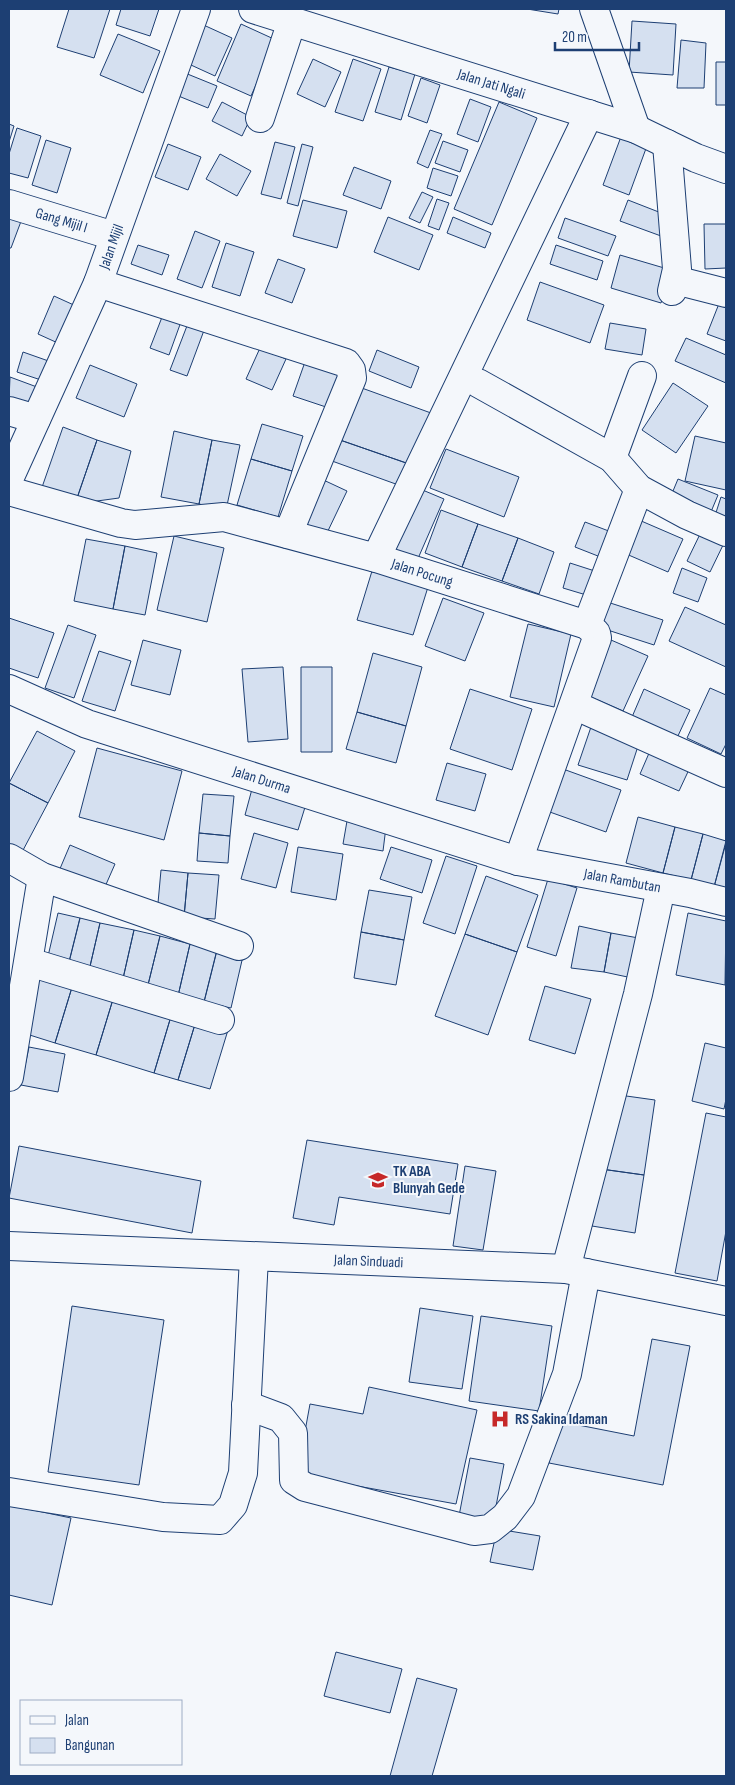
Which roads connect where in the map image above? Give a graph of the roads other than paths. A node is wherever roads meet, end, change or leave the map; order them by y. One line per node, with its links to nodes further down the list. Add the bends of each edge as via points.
1 (196, 9): 11 (street, Jalan Mijil)
2 (253, 9): 4 (street, Jalan Jati Ngali)
3 (594, 9): 7 (street)
4 (292, 21): 5 (street, Jalan Jati Ngali); 6 (street)
5 (588, 114): 7 (street, Jalan Jati Ngali); 24 (street)
6 (260, 118)
7 (636, 129): 8 (street, Jalan Jati Ngali)
8 (667, 144): 9 (street, Jalan Jati Ngali, via 696,158); 13 (street, via 677,269 673,286)
9 (725, 163)
10 (9, 204): 11 (street, Gang Mijil I)
11 (114, 236): 12 (street, Jalan Mijil)
12 (98, 283): 17 (street, Jalan Mijil); 23 (street, via 346,362 352,378)
13 (726, 293)
14 (642, 376): 18 (street)
15 (478, 383): 18 (street)
16 (9, 411): 17 (street)
17 (36, 419): 19 (street, Jalan Mijil)
18 (612, 458): 20 (street)
19 (9, 479)
20 (639, 489): 22 (street); 25 (street)
21 (9, 492): 23 (street, Jalan Pocung, via 121,523 135,525 224,516)
22 (726, 532)
23 (288, 534): 24 (street, Jalan Pocung)
24 (376, 558): 25 (street, Jalan Pocung)
25 (587, 625): 27 (street, via 597,638)
26 (9, 689): 30 (street, Jalan Durma, via 87,724)
27 (574, 705): 28 (street); 30 (street)
28 (726, 773)
29 (9, 858): 31 (street)
30 (518, 861): 32 (street, Jalan Rambutan)
31 (42, 877): 34 (street); 35 (street)
32 (661, 888): 33 (street, Jalan Rambutan); 40 (street)
33 (726, 902)
34 (239, 946)
35 (29, 962): 36 (street); 37 (street)
36 (220, 1020)
37 (9, 1077)
38 (9, 1246): 39 (street, Jalan Sinduadi)
39 (254, 1257): 40 (street, Jalan Sinduadi); 42 (street)
40 (576, 1271): 41 (street, Jalan Sinduadi); 42 (street, via 567,1374 521,1496 505,1517 490,1529 474,1531 305,1487 294,1480 293,1433 281,1418)
41 (726, 1301)
42 (246, 1405): 43 (street, via 243,1473 233,1505 220,1520 163,1516)
43 (9, 1492)

